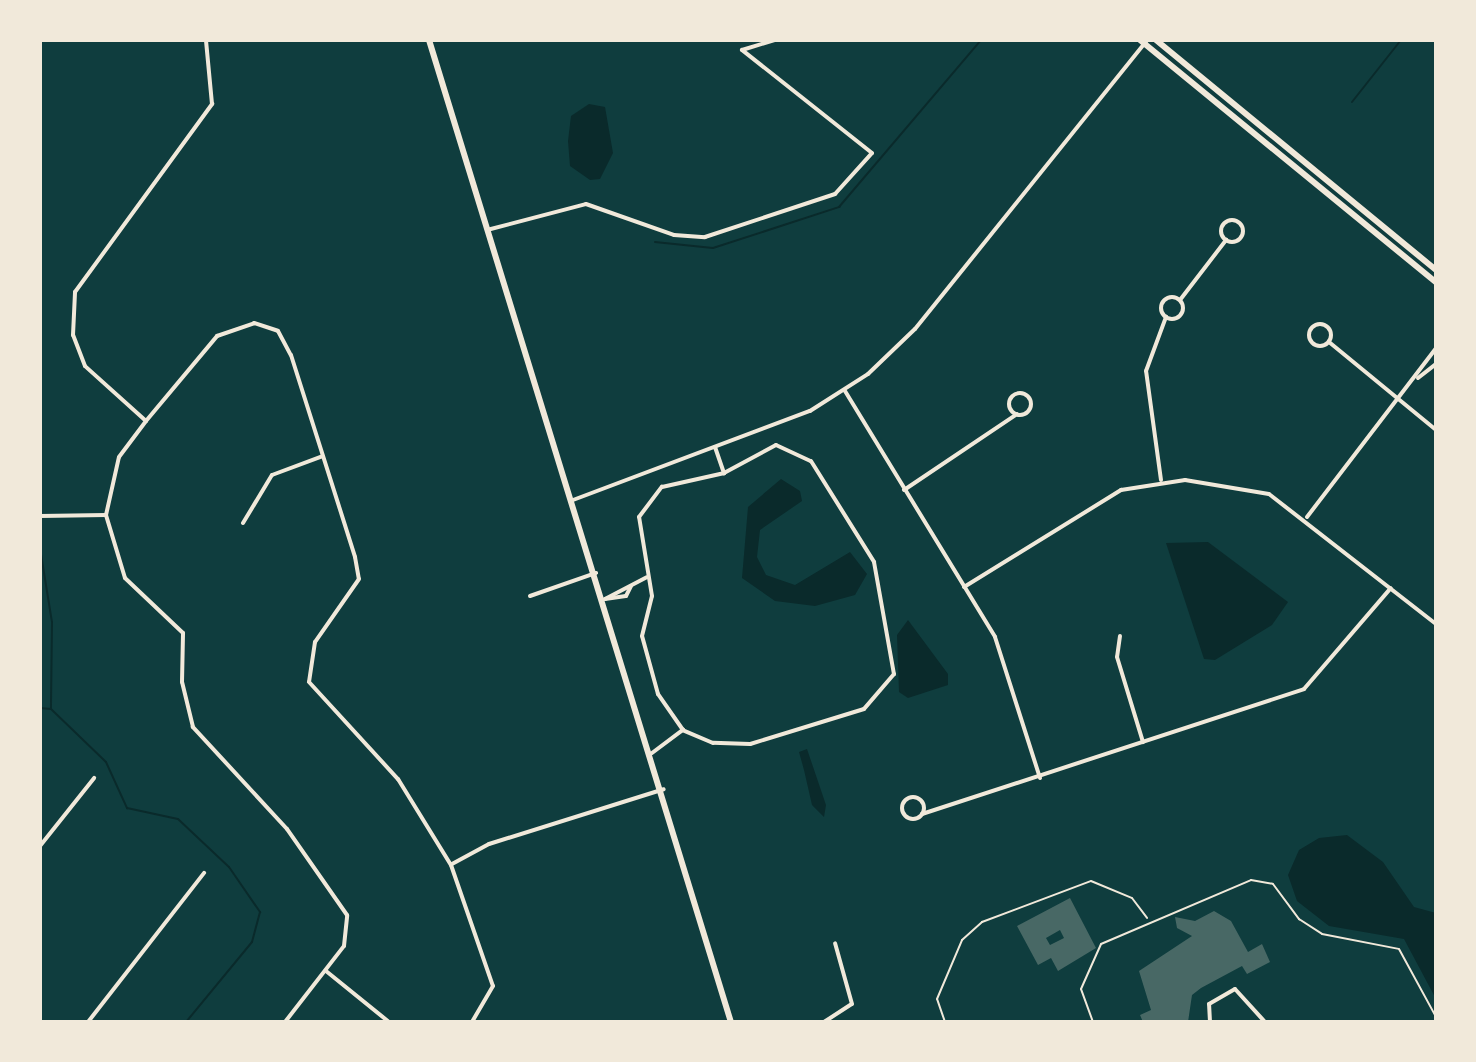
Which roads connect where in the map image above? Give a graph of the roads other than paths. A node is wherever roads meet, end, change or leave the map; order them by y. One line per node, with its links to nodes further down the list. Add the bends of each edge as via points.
1 (206, 40): 19 (street, via 212,104 75,292 73,335 85,366)
2 (429, 40): 6 (main road)
3 (774, 40): 6 (street, via 742,50 872,153 835,194 705,237 674,235 586,204)
4 (1156, 40): 8 (main road)
5 (1144, 41): 9 (main road); 16 (street, via 909,335)
6 (487, 230): 26 (main road)
7 (1226, 240): 7 (street, via 1242,236 1237,221 1222,227); 10 (street)
8 (1436, 270)
9 (1436, 282)
10 (1180, 300): 11 (street, via 1180,316); 11 (street, via 1163,301)
11 (1166, 317): 24 (street, via 1146,371)
12 (1329, 342): 12 (street, via 1326,327 1311,330 1315,345); 17 (street)
13 (1436, 348): 15 (street)
14 (1436, 364): 15 (street)
15 (1418, 378): 17 (street)
16 (845, 391): 21 (street); 25 (street)
17 (1400, 400): 20 (street); 29 (street)
18 (1017, 414): 18 (street, via 1009,400 1022,393 1030,406); 25 (street)
19 (146, 421): 22 (street, via 217,336 254,323 278,331 291,355); 27 (street, via 119,457)
20 (1436, 430)
21 (715, 447): 23 (street); 26 (street)
22 (323, 456): 30 (street, via 272,475); 48 (street, via 359,579 315,642 309,682 398,779)
23 (724, 473): 32 (street, via 662,487 644,503 637,531); 40 (street, via 776,445 811,461 874,562 894,674 864,709 750,744 713,743)
24 (1161, 480): 29 (street, via 1266,493); 34 (street, via 1121,490)
25 (904, 490): 34 (street)
26 (573, 500): 31 (main road)
27 (106, 515): 28 (street); 51 (street, via 125,578 183,633 182,682 193,727 272,811 342,906 348,933)
28 (40, 516)
29 (1307, 517): 35 (street)
30 (243, 523)
31 (596, 573): 36 (street); 37 (main road)
32 (647, 577): 33 (street); 40 (street, via 652,596 642,636 658,694)
33 (632, 584): 37 (street); 37 (street, via 626,596)
34 (964, 587): 44 (street, via 995,637)
35 (1391, 588): 38 (street); 41 (street, via 1304,689)
36 (530, 596)
37 (605, 599): 42 (main road)
38 (1436, 624)
39 (1120, 636): 41 (street, via 1117,657)
40 (683, 730): 42 (street)
41 (1143, 742): 44 (street)
42 (652, 753): 45 (main road)
43 (94, 778): 47 (street)
44 (1040, 778): 46 (street)
45 (664, 789): 48 (street, via 489,844); 57 (main road)
46 (922, 814): 46 (street, via 906,816 905,800 919,799)
47 (40, 846)
48 (451, 865): 56 (street, via 493,986)
49 (204, 873): 53 (street)
50 (835, 943): 58 (street, via 852,1004)
51 (326, 971): 54 (street); 55 (street)
52 (1264, 1020): 59 (street, via 1235,989 1209,1004)
53 (88, 1022)
54 (285, 1022)
55 (389, 1022)
56 (472, 1022)
57 (731, 1022)
58 (824, 1022)
59 (1210, 1022)

